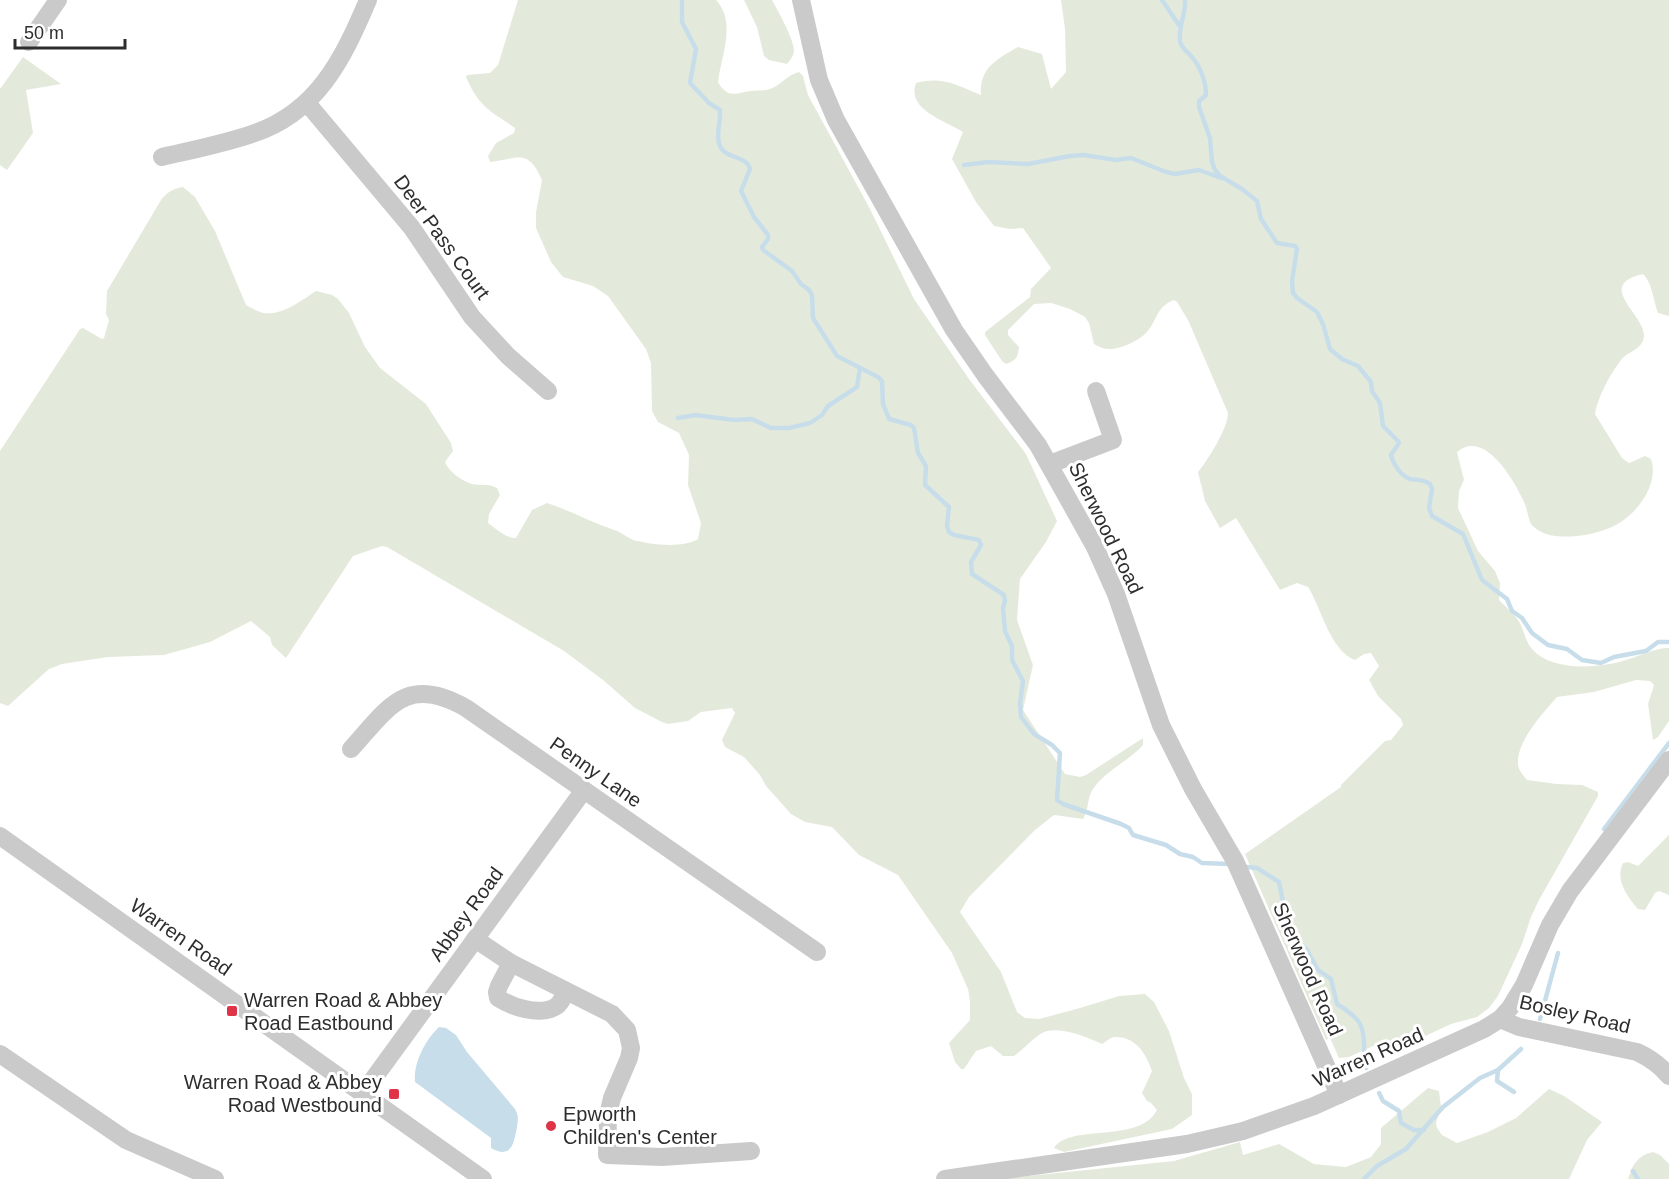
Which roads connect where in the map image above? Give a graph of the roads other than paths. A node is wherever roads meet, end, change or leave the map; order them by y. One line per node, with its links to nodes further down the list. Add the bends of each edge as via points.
1 (58, 0): 4 (street)
2 (368, 0): 5 (street, via 338,64)
3 (801, 0): 9 (street, Sherwood Road, via 819,80 836,120 954,330)
4 (29, 42)
5 (307, 103): 6 (street, via 252,134); 7 (street, Deer Pass Court, via 412,228 472,317 507,356)
6 (162, 157)
7 (548, 391)
8 (1096, 391): 9 (street, via 1113,440)
9 (1050, 464): 22 (street, Sherwood Road, via 1107,572 1170,745 1242,876)
10 (351, 749): 12 (street, Penny Lane, via 399,699 432,693 466,708)
11 (1669, 760): 18 (street, Warren Road, via 1570,891 1550,925 1524,986)
12 (584, 790): 14 (street, Abbey Road); 15 (street, Penny Lane)
13 (0, 836): 21 (street, Warren Road)
14 (476, 939): 16 (street); 21 (street, Abbey Road)
15 (817, 952)
16 (511, 963): 17 (street); 17 (street, via 497,992 498,999 549,1010 556,1007)
17 (566, 991): 23 (street, via 612,1014 630,1039 629,1058 608,1115 607,1155 662,1157)
18 (1500, 1019): 20 (street, Bosley Road, via 1518,1027 1636,1052 1655,1062); 22 (street, Warren Road)
19 (0, 1054): 24 (street, via 126,1140)
20 (1669, 1076)
21 (363, 1093): 25 (street, Warren Road)
22 (1339, 1095): 26 (street, Warren Road, via 1267,1123 1196,1142)
23 (751, 1151)
24 (215, 1179)
25 (483, 1179)
26 (945, 1179)

